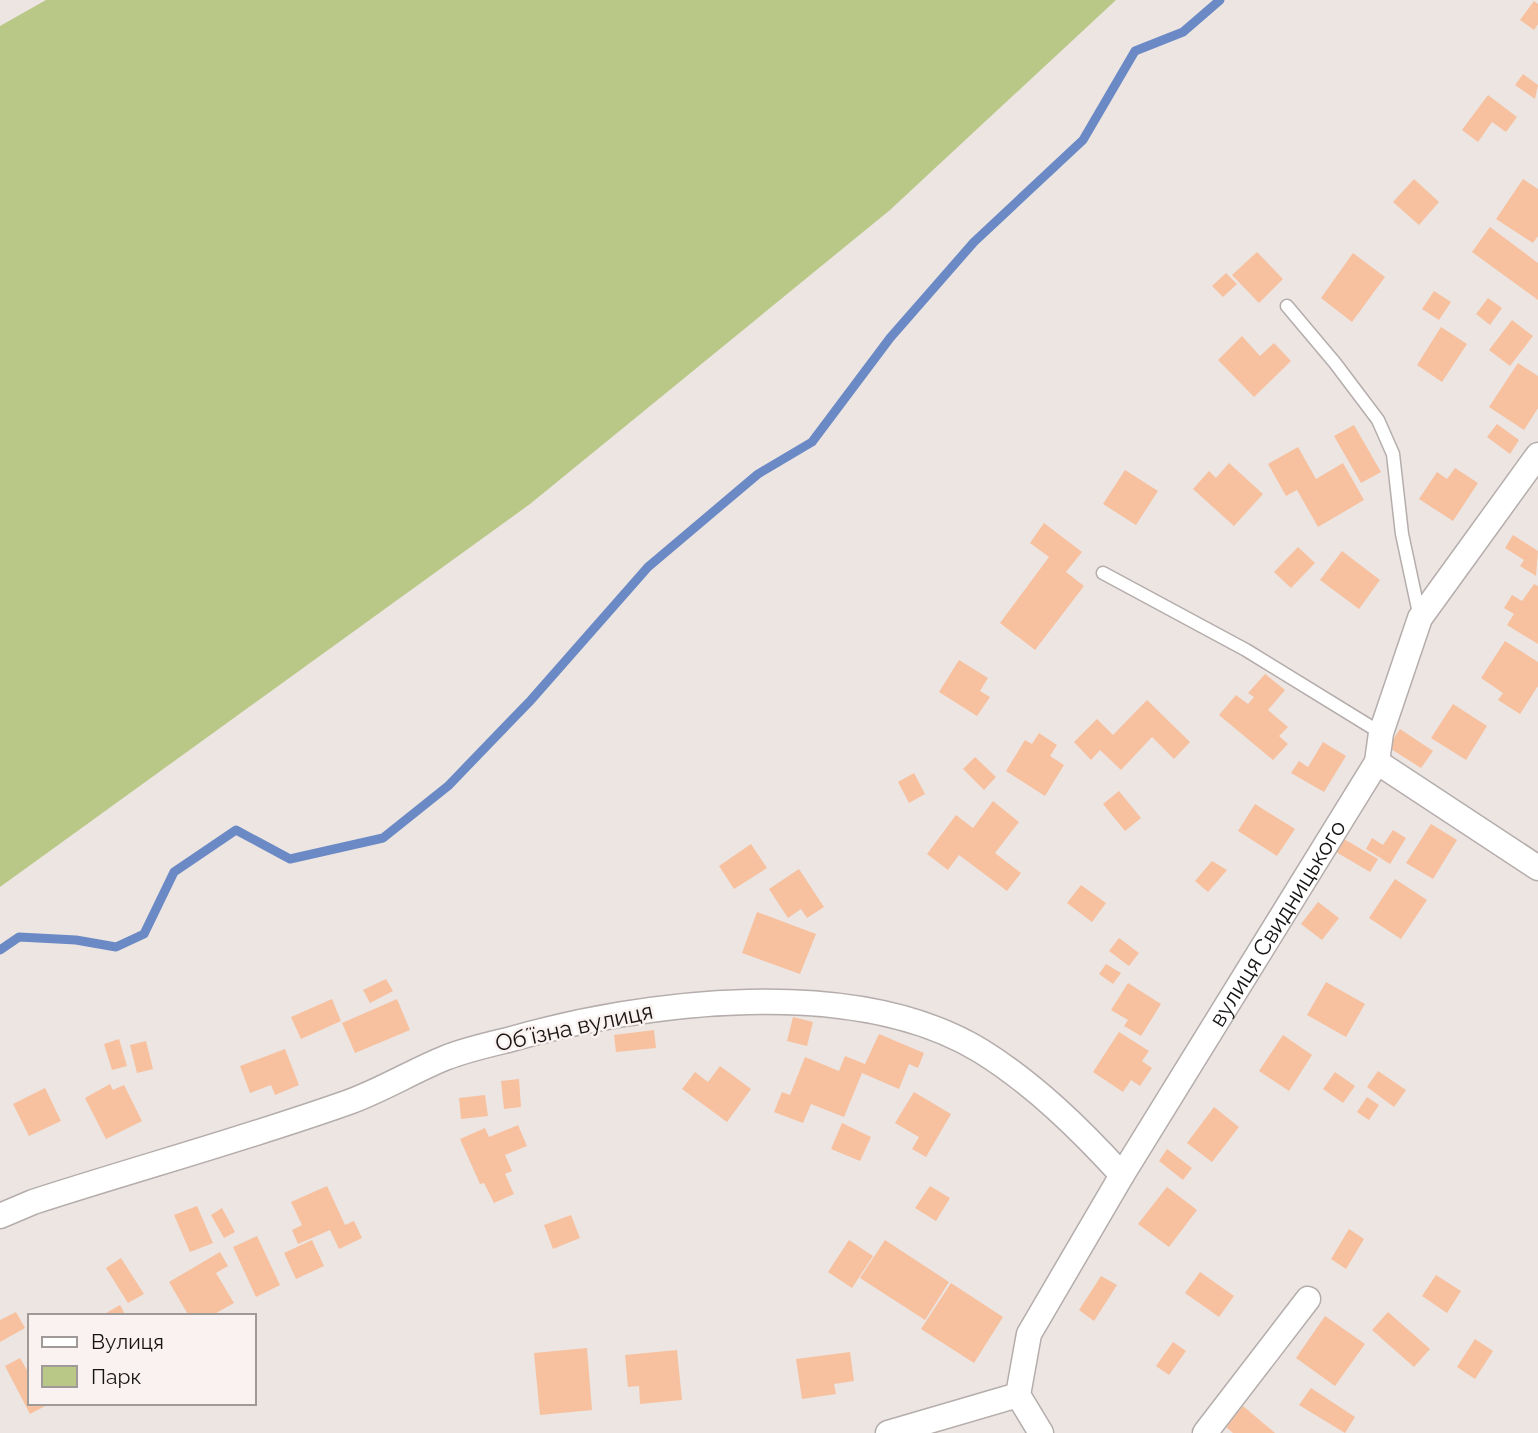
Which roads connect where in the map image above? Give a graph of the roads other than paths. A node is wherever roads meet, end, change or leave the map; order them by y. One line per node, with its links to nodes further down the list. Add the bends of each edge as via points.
1 (1287, 306): 4 (lane, via 1378,420 1393,454 1402,534)
2 (1538, 455): 4 (street, вулиця Свидницького)
3 (1103, 573): 5 (lane, via 1246,650)
4 (1420, 618): 5 (street, вулиця Свидницького)
5 (1381, 733): 6 (street, вулиця Свидницького)
6 (1377, 762): 7 (street); 8 (street, вулиця Свидницького)
7 (1538, 868)
8 (1122, 1175): 9 (street, Обʼїзна вулиця, via 1025,1083 979,1050 946,1034 862,1008 814,1002 692,1005 552,1027 447,1057 351,1101); 11 (street, вулиця Свидницького, via 1029,1334)
9 (0, 1216)
10 (1308, 1299): 14 (street)
11 (1018, 1395): 12 (street); 13 (street)
12 (888, 1433)
13 (1041, 1433)
14 (1205, 1433)

